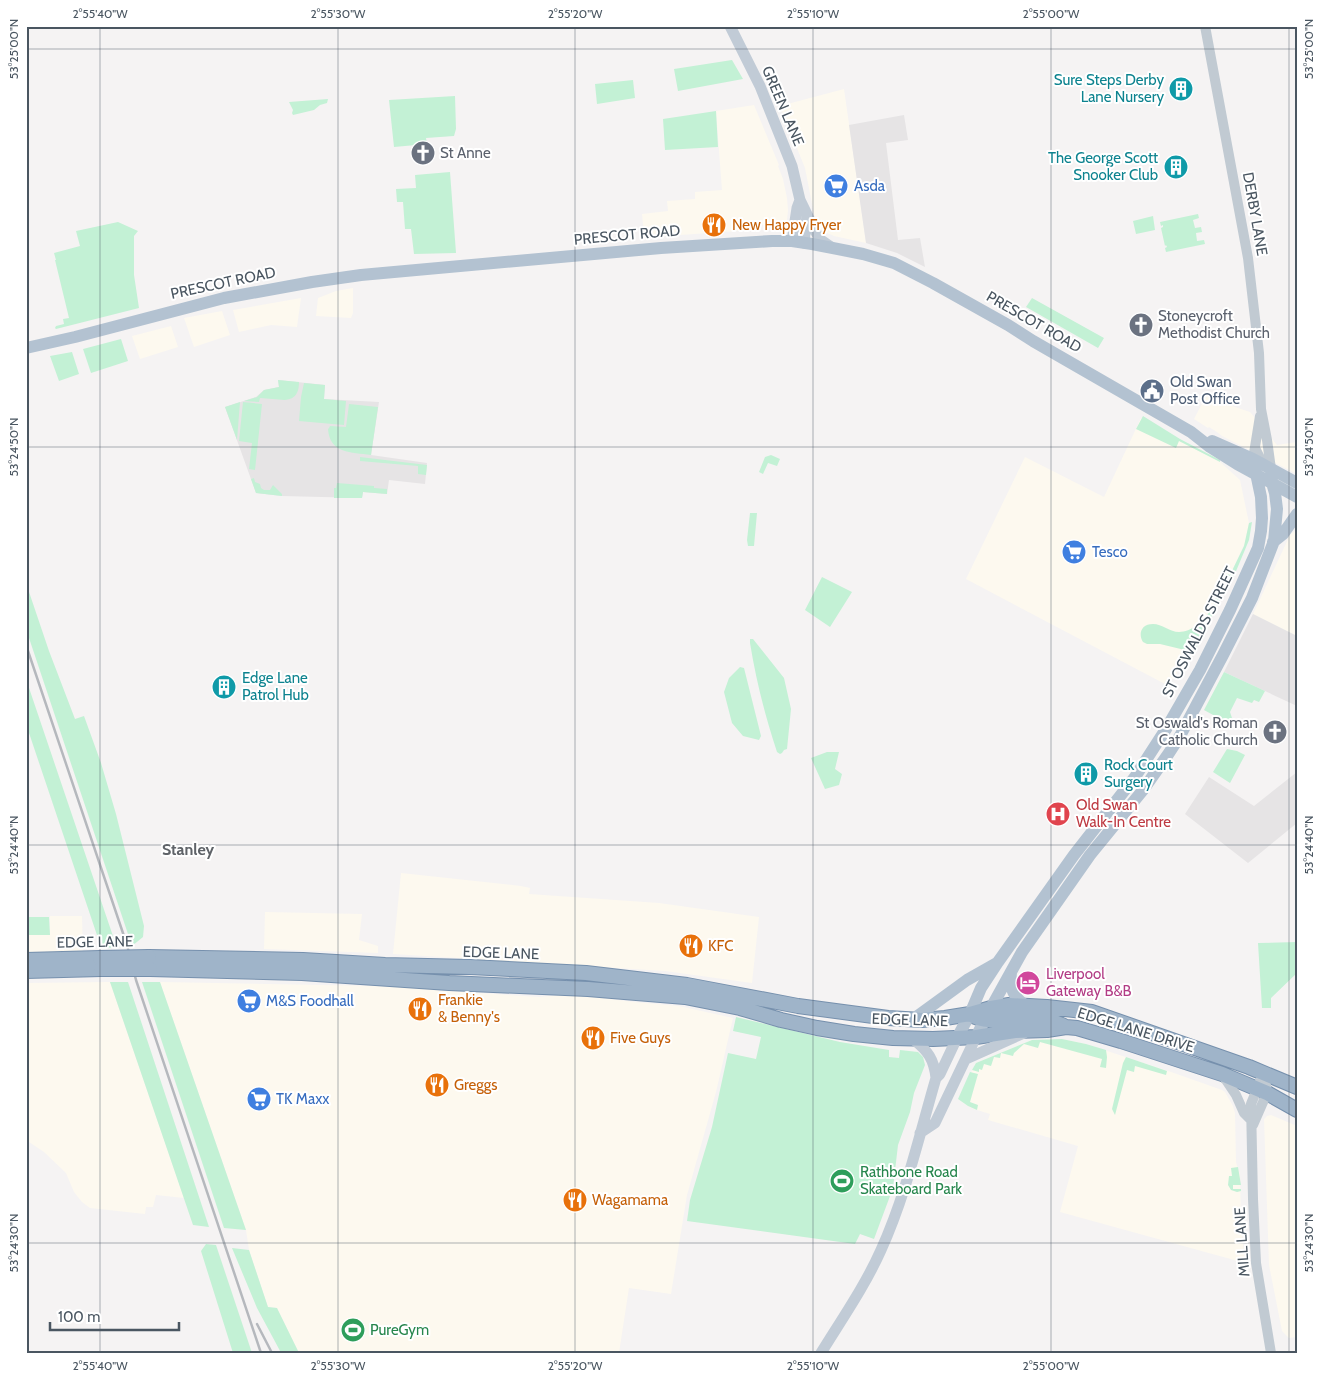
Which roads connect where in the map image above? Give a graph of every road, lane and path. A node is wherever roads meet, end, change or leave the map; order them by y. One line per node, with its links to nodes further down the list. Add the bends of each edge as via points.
1 (730, 26): 3 (main road, GREEN LANE, via 760,86 792,166)
2 (1205, 26): 8 (street, DERBY LANE, via 1248,258 1259,353)
3 (800, 200): 4 (main road, GREEN LANE); 5 (main road, GREEN LANE, via 797,208)
4 (807, 215): 5 (main road); 6 (main road, GREEN LANE, via 818,235)
5 (798, 242): 6 (main road, PRESCOT ROAD); 7 (main road, PRESCOT ROAD, via 772,240 662,248 341,277 224,298)
6 (830, 247): 9 (main road, PRESCOT ROAD, via 894,263 1191,432 1237,464)
7 (26, 348)
8 (1261, 409): 9 (street, DERBY LANE); 9 (street, DERBY LANE, via 1267,440)
9 (1263, 468): 10 (main road, PRESCOT ROAD); 11 (main road, PRESCOT ROAD); 13 (main road, ST OSWALDS STREET, via 1275,493 1277,509); 14 (main road, ST OSWALDS STREET, via 1258,548 1205,661 1135,777)
10 (1297, 483)
11 (1297, 495)
12 (1297, 514): 13 (main road)
13 (1273, 542): 15 (main road, ST OSWALDS STREET, via 1252,598 1180,736)
14 (1028, 918): 15 (main road); 17 (main road, ST OSWALDS STREET)
15 (1040, 926): 22 (main road, ST OSWALDS STREET)
16 (26, 960): 19 (highway, EDGE LANE)
17 (998, 962): 28 (main road, ST OSWALDS STREET, via 981,988); 29 (main road)
18 (149, 963): 19 (highway, EDGE LANE, bridge); 20 (highway, EDGE LANE, via 303,960); 24 (highway, EDGE LANE)
19 (101, 964): 21 (highway, EDGE LANE)
20 (481, 968): 23 (highway, EDGE LANE, via 586,973); 24 (highway)
21 (26, 971)
22 (1012, 971): 26 (main road, via 1012,991); 27 (main road, ST OSWALDS STREET)
23 (648, 980): 25 (highway, via 686,989); 29 (highway, EDGE LANE, via 798,1006)
24 (483, 984): 25 (highway, EDGE LANE, via 588,988)
25 (685, 997): 34 (highway, EDGE LANE, via 818,1028)
26 (1027, 1006): 27 (highway, EDGE LANE DRIVE, via 1009,1005); 36 (highway, EDGE LANE DRIVE, via 1092,1012)
27 (988, 1013): 28 (highway, EDGE LANE DRIVE); 30 (highway, via 996,1020 1042,1018); 32 (main road, ST OSWALDS STREET)
28 (970, 1014): 29 (highway, EDGE LANE); 33 (main road, ST OSWALDS STREET)
29 (912, 1020)
30 (1066, 1026): 31 (highway, EDGE LANE DRIVE); 37 (highway, EDGE LANE DRIVE)
31 (1030, 1030): 32 (highway, EDGE LANE DRIVE); 35 (main road)
32 (976, 1037): 33 (highway, EDGE LANE DRIVE); 35 (main road)
33 (957, 1038): 34 (highway, EDGE LANE); 38 (main road)
34 (913, 1039): 38 (main road, via 929,1054)
35 (966, 1059): 43 (main road, via 935,1124)
36 (1264, 1072): 39 (highway, EDGE LANE DRIVE); 40 (street)
37 (1222, 1074): 40 (highway, EDGE LANE DRIVE); 42 (street)
38 (936, 1078): 43 (main road)
39 (1297, 1087)
40 (1262, 1090): 41 (highway, EDGE LANE DRIVE); 42 (street, MILL LANE)
41 (1297, 1110)
42 (1252, 1124): 45 (street, MILL LANE, via 1256,1263)
43 (920, 1133): 44 (main road, via 910,1173 881,1251)
44 (821, 1353)
45 (1271, 1353)

